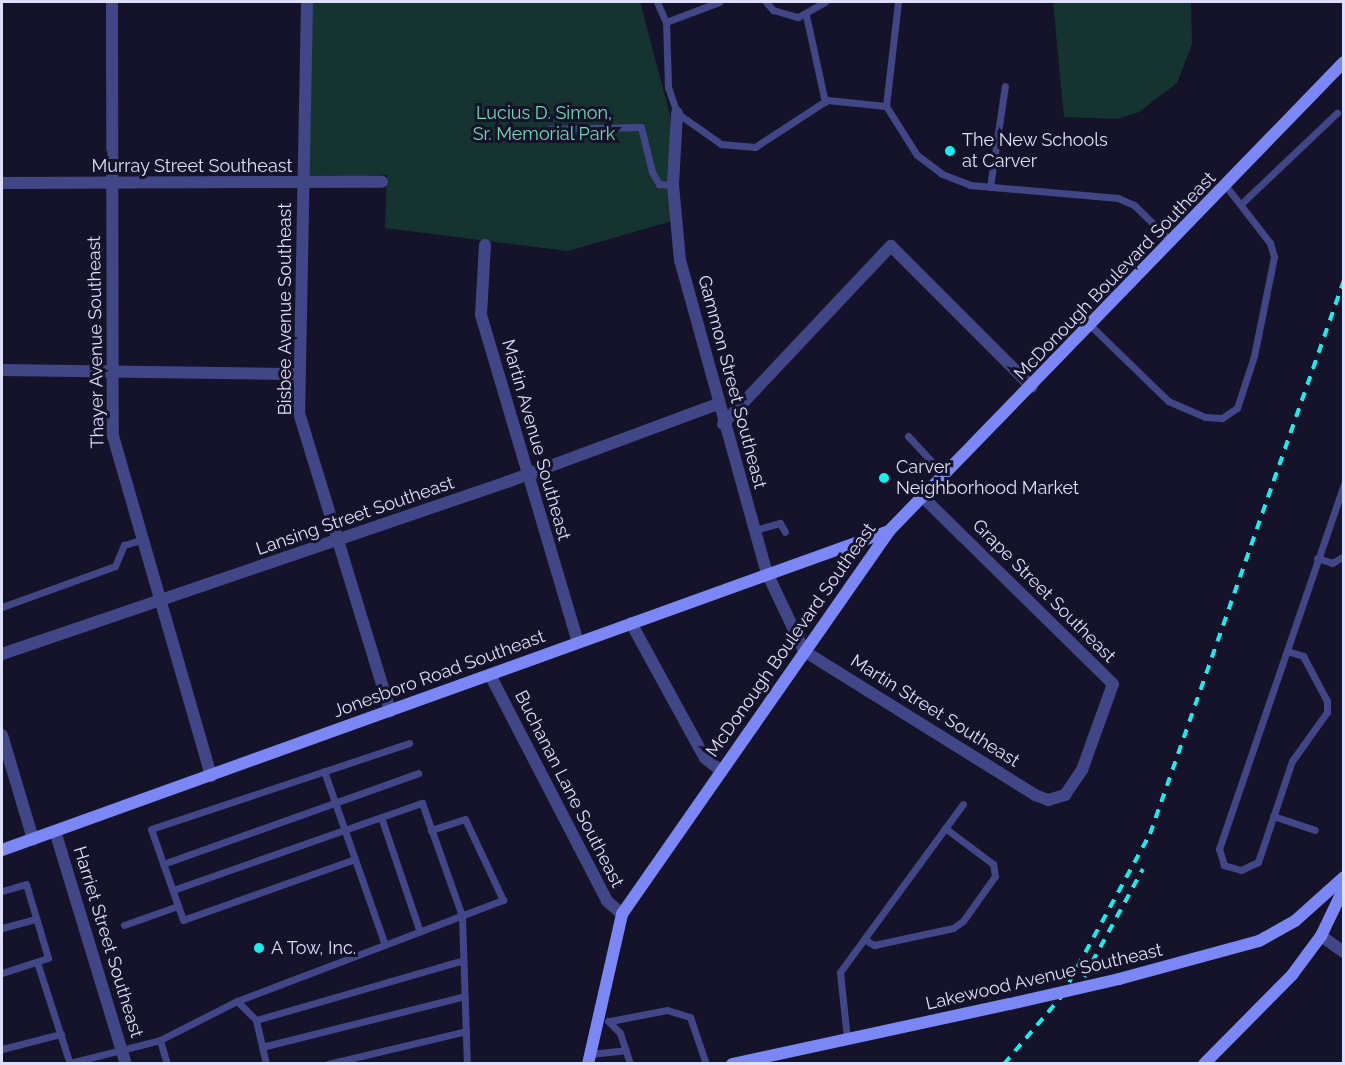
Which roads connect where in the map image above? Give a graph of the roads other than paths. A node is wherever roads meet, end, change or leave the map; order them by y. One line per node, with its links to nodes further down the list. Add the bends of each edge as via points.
1 (112, 2): 20 (street, Thayer Avenue Southeast)
2 (307, 2): 19 (street, Bisbee Avenue Southeast)
3 (657, 2): 9 (lane)
4 (719, 2): 9 (lane)
5 (766, 2): 8 (lane, via 786,16)
6 (825, 2): 8 (lane)
7 (898, 2): 13 (lane)
8 (806, 15): 12 (lane)
9 (666, 22): 14 (lane, via 668,87)
10 (1344, 62): 22 (main road, McDonough Boulevard Southeast)
11 (1005, 86): 23 (lane)
12 (825, 102): 13 (lane); 14 (lane, via 755,147 721,144 688,126)
13 (886, 106): 23 (lane, via 916,155 955,181)
14 (677, 113): 21 (street, Gammon Street Southeast)
15 (1337, 114): 24 (lane)
16 (550, 129): 21 (lane, via 641,127 652,172 659,184)
17 (382, 182): 19 (street, Murray Street Southeast)
18 (2, 183): 20 (street, Murray Street Southeast)
19 (303, 184): 20 (street, Murray Street Southeast); 30 (street, Bisbee Avenue Southeast)
20 (112, 185): 29 (street, Thayer Avenue Southeast)
21 (673, 185): 32 (street, Gammon Street Southeast, via 681,260)
22 (1226, 186): 24 (lane); 25 (main road, McDonough Boulevard Southeast)
23 (990, 187): 25 (lane, via 1118,198 1134,205)
24 (1242, 203): 27 (lane, via 1274,257 1254,357 1237,408 1222,418 1205,417 1168,401)
25 (1172, 242): 27 (main road, McDonough Boulevard Southeast)
26 (485, 245): 35 (street, Martin Avenue Southeast, via 482,315)
27 (1091, 326): 31 (main road, McDonough Boulevard Southeast)
28 (2, 370): 29 (street)
29 (112, 373): 30 (street); 42 (street, Thayer Avenue Southeast, via 116,456)
30 (300, 374): 43 (street, Bisbee Avenue Southeast, via 299,413)
31 (1032, 387): 33 (street, via 891,246); 36 (main road, McDonough Boulevard Southeast)
32 (718, 404): 33 (street, Gammon Street Southeast); 35 (street, Lansing Street Southeast)
33 (723, 424): 39 (street, Gammon Street Southeast)
34 (908, 436): 36 (lane)
35 (528, 473): 43 (street, Lansing Street Southeast); 50 (street, Martin Avenue Southeast)
36 (945, 476): 38 (main road, McDonough Boulevard Southeast)
37 (1344, 483): 45 (lane)
38 (924, 498): 40 (main road, McDonough Boulevard Southeast); 62 (street, Grape Street Southeast, via 1113,684 1075,784 1065,795)
39 (755, 530): 41 (lane, via 780,523); 46 (street, Gammon Street Southeast)
40 (889, 531): 46 (main road, Jonesboro Road Southeast); 51 (main road, McDonough Boulevard Southeast)
41 (784, 532)
42 (140, 540): 47 (street, Thayer Avenue Southeast); 48 (lane, via 124,545 115,566)
43 (338, 540): 47 (street, Lansing Street Southeast); 55 (street, Bisbee Avenue Southeast)
44 (1344, 556): 45 (lane, via 1332,563)
45 (1317, 558): 52 (lane)
46 (767, 573): 49 (main road, Jonesboro Road Southeast); 51 (street, Gammon Street Southeast)
47 (159, 603): 53 (street, Lansing Street Southeast); 61 (street, Thayer Avenue Southeast)
48 (2, 607)
49 (631, 623): 50 (main road, Jonesboro Road Southeast); 58 (street, via 705,758)
50 (578, 642): 54 (main road, Jonesboro Road Southeast)
51 (804, 651): 58 (main road, McDonough Boulevard Southeast); 62 (street, Martin Street Southeast)
52 (1287, 651): 65 (lane, via 1304,656 1327,701 1327,712 1292,761); 65 (lane, via 1219,849 1224,865 1250,869 1258,862)
53 (2, 654)
54 (490, 675): 55 (main road, Jonesboro Road Southeast); 81 (street, Buchanan Lane Southeast, via 607,902)
55 (390, 711): 61 (main road, Jonesboro Road Southeast)
56 (2, 735): 72 (street)
57 (409, 743): 59 (lane)
58 (720, 770): 81 (main road, McDonough Boulevard Southeast)
59 (324, 771): 63 (lane); 75 (lane, via 151,829)
60 (418, 772): 63 (lane)
61 (211, 776): 71 (main road, Jonesboro Road Southeast)
62 (1048, 800)
63 (335, 802): 68 (lane); 75 (lane)
64 (963, 804): 67 (lane)
65 (1273, 816): 70 (lane)
66 (381, 817): 68 (lane); 69 (lane, via 422,803); 86 (lane)
67 (945, 828): 88 (lane); 88 (lane, via 993,864 995,876 963,921 953,928 874,945)
68 (345, 830): 74 (lane); 79 (lane)
69 (431, 830): 82 (lane); 82 (lane, via 465,819 503,900)
70 (1315, 830)
71 (55, 831): 72 (main road, Jonesboro Road Southeast); 106 (street, Harriet Street Southeast)
72 (33, 839): 73 (main road, Jonesboro Road Southeast)
73 (2, 850)
74 (355, 859): 80 (lane, via 183,920); 89 (lane)
75 (164, 864): 79 (lane)
76 (1344, 877): 101 (main road, Lakewood Avenue Southeast, bridge, via 1294,921 1258,941 1119,979)
77 (1344, 888): 87 (main road)
78 (2, 891): 83 (lane, via 26,884)
79 (173, 891): 80 (lane)
80 (178, 906): 84 (lane)
81 (622, 914): 97 (main road, McDonough Boulevard Southeast)
82 (462, 916): 86 (lane); 91 (lane)
83 (36, 919): 85 (lane); 92 (lane, via 48,958)
84 (124, 925)
85 (2, 928)
86 (420, 932): 89 (lane)
87 (1321, 936): 90 (street); 116 (main road, via 1292,975)
88 (864, 939): 101 (lane, via 837,984)
89 (385, 945): 95 (lane)
90 (1344, 952)
91 (464, 960): 94 (lane); 96 (lane)
92 (37, 962): 93 (lane); 100 (lane)
93 (2, 973)
94 (465, 996): 99 (lane); 103 (lane)
95 (237, 1001): 96 (lane); 102 (lane)
96 (256, 1020): 103 (lane)
97 (597, 1021): 98 (lane); 107 (main road, McDonough Boulevard Southeast)
98 (610, 1021): 105 (lane); 115 (lane, via 667,1010 690,1017)
99 (466, 1031): 112 (lane); 113 (lane)
100 (61, 1034): 104 (lane); 108 (lane)
101 (847, 1039): 109 (main road, Lakewood Avenue Southeast)
102 (160, 1040): 106 (lane); 110 (lane)
103 (262, 1047): 111 (lane)
104 (2, 1049)
105 (626, 1050): 107 (lane); 114 (lane)
106 (124, 1058): 108 (lane)
107 (589, 1059)
108 (70, 1063)
109 (736, 1063)
110 (167, 1064)
111 (266, 1064)
112 (328, 1064)
113 (467, 1064)
114 (630, 1064)
115 (706, 1064)
116 (1204, 1064)

